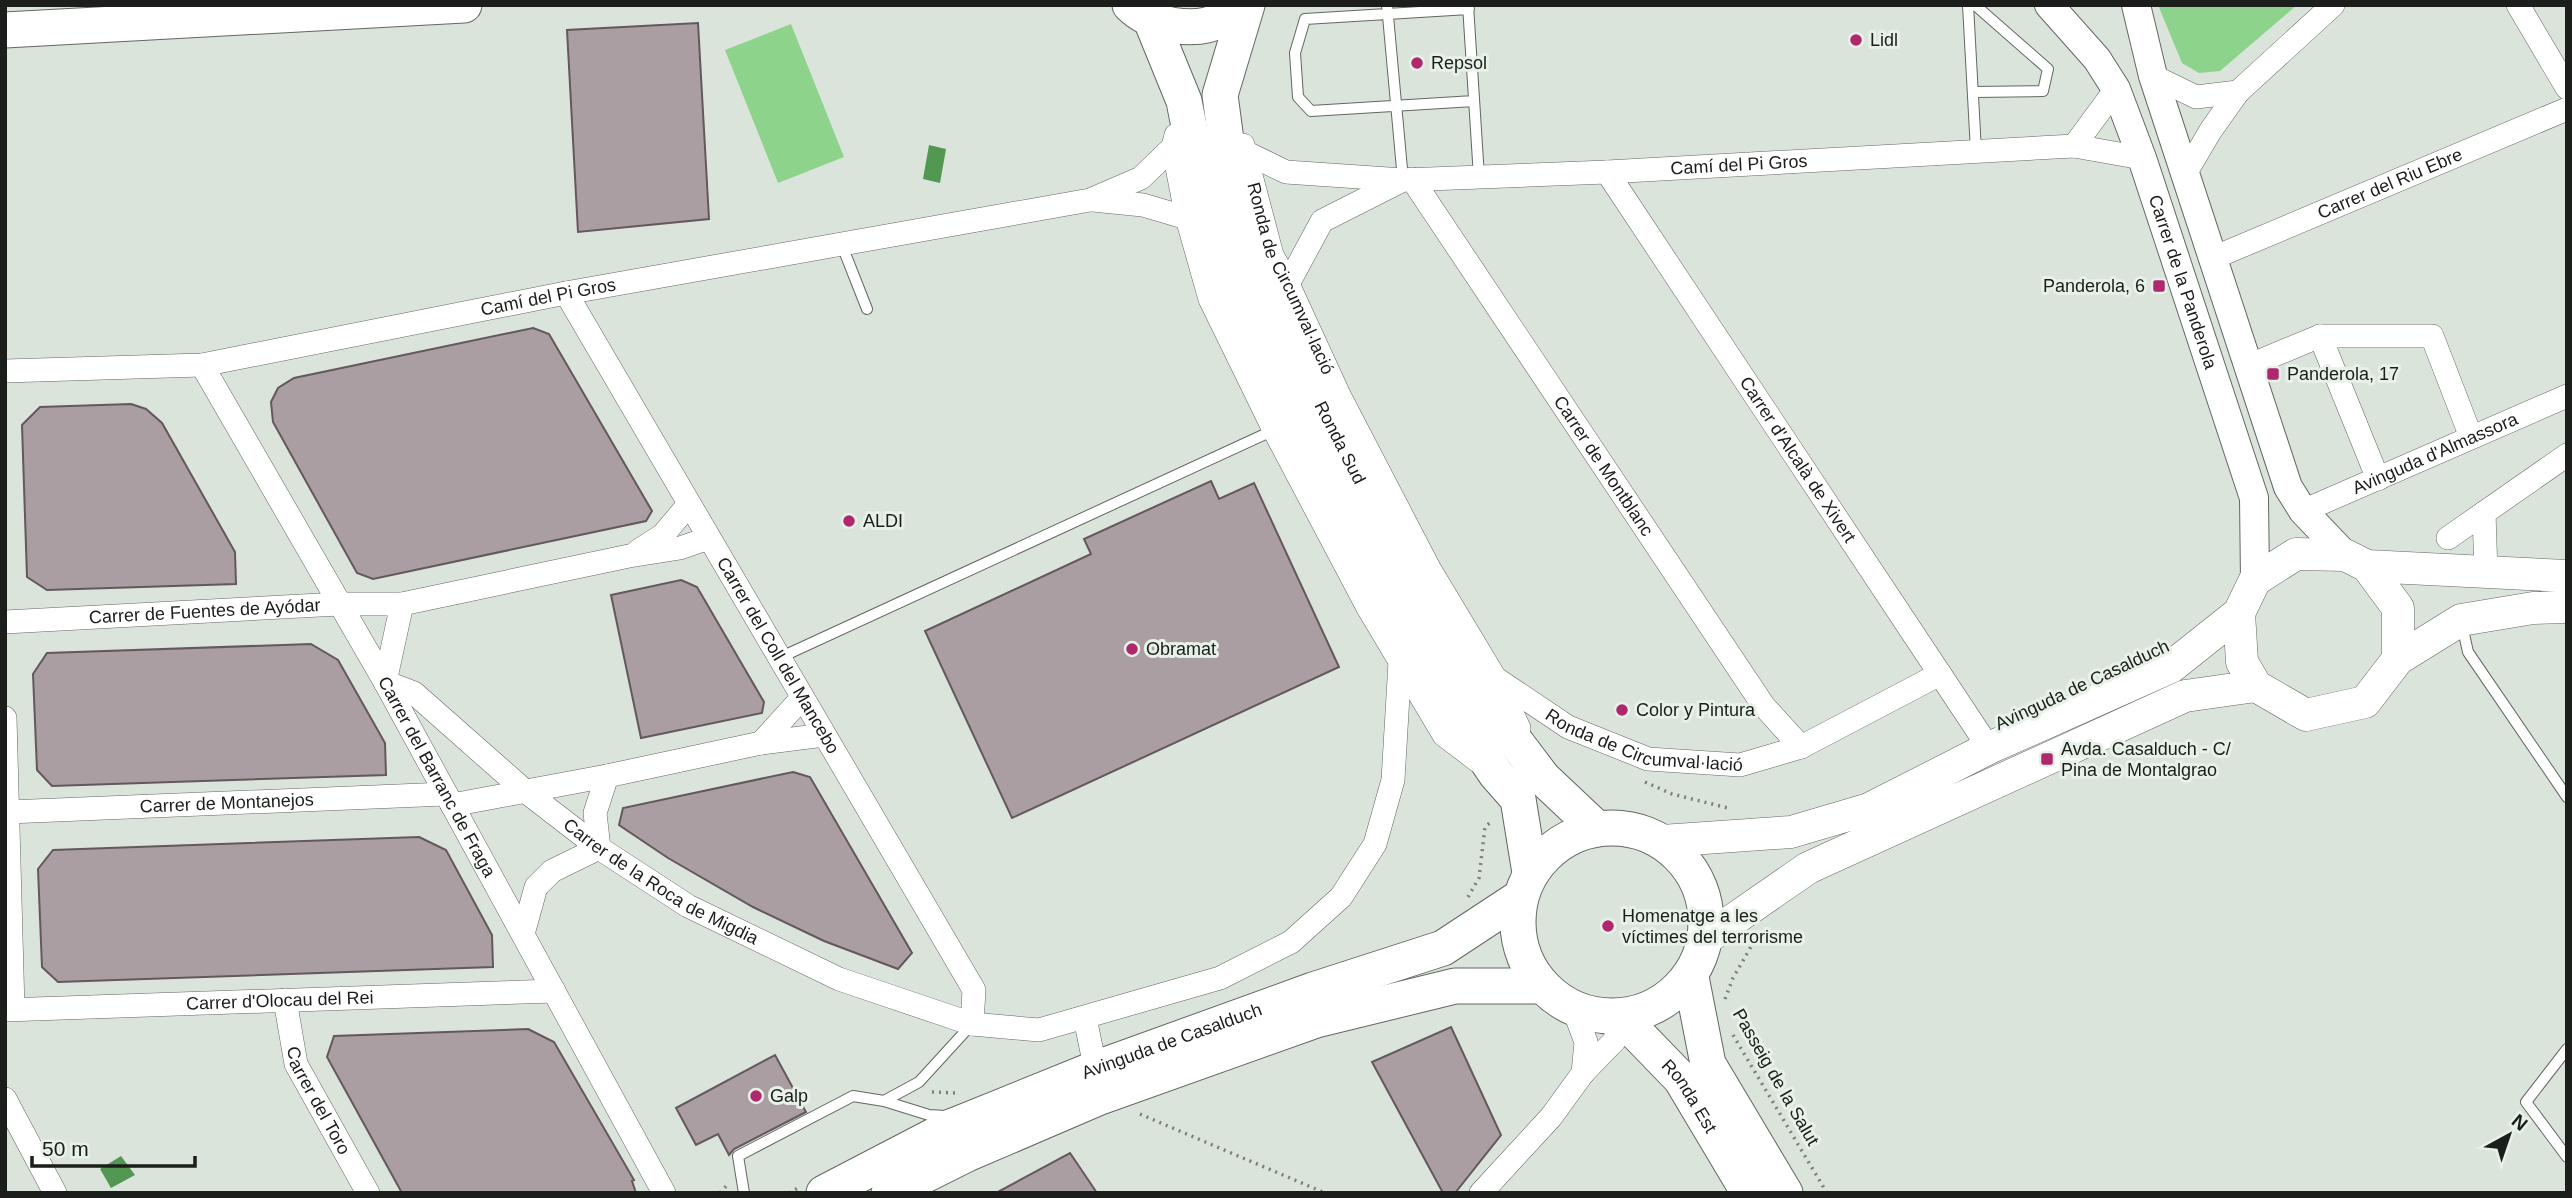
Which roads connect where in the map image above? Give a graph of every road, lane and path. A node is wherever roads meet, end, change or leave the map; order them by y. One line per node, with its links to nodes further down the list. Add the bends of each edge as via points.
1 (464, 5): 13 (main road)
2 (1239, 5): 12 (main road, via 1221,20 1186,28)
3 (1247, 5): 19 (main road, Ronda Sud)
4 (1968, 5): 17 (lane)
5 (1975, 5): 17 (lane, via 2048,69 2043,91)
6 (2049, 5): 16 (street, Carrer de la Panderola, via 2097,59)
7 (2136, 5): 14 (street, Carrer de la Panderola)
8 (2333, 5): 18 (street)
9 (2518, 5): 15 (street)
10 (1469, 7): 11 (lane); 21 (lane)
11 (1388, 10): 22 (lane); 22 (lane, via 1305,19 1295,53 1298,97 1311,111)
12 (1140, 13): 20 (main road, Ronda Sud)
13 (5, 30)
14 (2153, 76): 18 (street, via 2196,97); 30 (street, Carrer de la Panderola)
15 (2567, 88)
16 (2116, 89): 25 (street); 28 (street, Carrer de la Panderola)
17 (1973, 92): 26 (lane)
18 (2238, 93): 30 (street)
19 (1220, 95): 27 (street, Ronda de Circumval·lació); 80 (main road, Ronda Sud, via 1234,201 1252,271 1409,579 1478,692)
20 (1184, 101): 24 (street, Ronda Sud); 80 (main road, Ronda Sud, via 1206,212 1229,288 1292,420 1383,594 1454,712)
21 (1474, 101): 22 (lane); 31 (lane)
22 (1397, 106): 32 (lane)
23 (2567, 109): 36 (street, Carrer del Riu Ebre)
24 (1173, 146): 33 (street, Camí del Pi Gros, via 1141,178); 34 (street, Ronda Sud)
25 (2074, 146): 26 (street, Camí del Pi Gros); 28 (street, Camí del Pi Gros)
26 (1976, 151): 29 (street, Camí del Pi Gros)
27 (1247, 153): 32 (street, Camí del Pi Gros, via 1286,172); 37 (street, Ronda de Circumval·lació, via 1272,256)
28 (2142, 158): 58 (street, Carrer de la Panderola, via 2254,498)
29 (1607, 172): 31 (street, Camí del Pi Gros); 68 (street, Carrer d'Alcalà de Xivert)
30 (2185, 174): 36 (street, Carrer de la Panderola)
31 (1479, 177): 32 (street, Camí del Pi Gros)
32 (1408, 180): 37 (street, Camí del Pi Gros, via 1322,221); 76 (street, Carrer de Montblanc, via 1763,705)
33 (1090, 200): 34 (street, Camí del Pi Gros, via 1143,205); 35 (street, Camí del Pi Gros)
34 (1187, 218): 45 (street, Ronda Sud, via 1210,299)
35 (841, 243): 38 (street, Camí del Pi Gros); 39 (lane)
36 (2213, 258): 42 (street, Carrer de la Panderola)
37 (1288, 284): 69 (street, Ronda de Circumval·lació, via 1339,395 1430,570)
38 (566, 293): 41 (street, Camí del Pi Gros); 49 (street, Carrer del Coll del Mancebo)
39 (867, 309)
40 (2320, 336): 42 (street); 46 (street, via 2432,336); 48 (street)
41 (202, 365): 43 (street, Camí del Pi Gros); 59 (street, Carrer del Barranc de Fraga)
42 (2248, 366): 50 (street, Carrer de la Panderola, via 2288,487)
43 (5, 371)
44 (2567, 396): 46 (street, Avinguda d'Almassora)
45 (1274, 430): 65 (lane); 67 (street, Ronda Sud)
46 (2471, 438): 48 (street, Avinguda d'Almassora)
47 (2567, 455): 51 (street)
48 (2378, 479): 50 (street, Avinguda d'Almassora)
49 (689, 504): 52 (street, Carrer del Coll del Mancebo); 54 (street, Carrer de Fuentes de Ayódar, via 663,535)
50 (2303, 511): 55 (street, Carrer de la Panderola)
51 (2484, 513): 53 (street); 56 (street)
52 (709, 538): 54 (street, Carrer de Fuentes de Ayódar); 65 (street, Carrer del Coll del Mancebo)
53 (2448, 538)
54 (629, 556): 60 (street, Carrer de Fuentes de Ayódar)
55 (2356, 561): 56 (main road); 58 (main road, via 2296,554); 66 (main road, via 2398,608)
56 (2486, 573): 57 (main road)
57 (2567, 576)
58 (2255, 580): 62 (main road)
59 (339, 604): 60 (street, Carrer de Fuentes de Ayódar); 64 (street, Carrer de Fuentes de Ayódar); 70 (street, Carrer del Barranc de Fraga)
60 (402, 604): 70 (street)
61 (2567, 607): 63 (main road)
62 (2239, 613): 71 (main road, via 2242,662); 77 (main road, Avinguda de Casalduch, via 2171,667)
63 (2461, 620): 66 (main road); 82 (lane, via 2468,652)
64 (5, 622)
65 (779, 659): 72 (street, Carrer del Coll del Mancebo)
66 (2398, 659): 71 (main road, via 2365,702 2306,715)
67 (1401, 662): 80 (street, Ronda Sud, via 1444,735); 102 (street, Carrer de la Roca de Migdia, via 1393,780 1375,844 1341,897 1291,942 1220,978)
68 (1940, 674): 76 (street, Ronda de Circumval·lació); 77 (street, Carrer d'Alcalà de Xivert)
69 (1495, 678): 76 (street, Ronda de Circumval·lació, via 1568,727 1648,760 1740,765); 80 (street, Ronda de Circumval·lació)
70 (385, 682): 81 (street, Carrer de la Roca de Migdia, via 414,693); 83 (street, Carrer del Barranc de Fraga)
71 (2256, 686): 93 (main road, via 2185,696 1808,868)
72 (803, 698): 74 (street, Carrer del Coll del Mancebo); 75 (street)
73 (5, 718): 85 (street)
74 (824, 735): 75 (street, Carrer de Montanejos); 104 (street, Carrer del Coll del Mancebo, via 974,990)
75 (761, 743): 78 (street, Carrer de Montanejos)
76 (1801, 747)
77 (1989, 748): 87 (main road, Avinguda de Casalduch, via 1869,808 1791,832)
78 (607, 776): 81 (street, Carrer de Montanejos); 88 (street, via 595,813)
79 (1638, 779): 84 (path, via 1672,794)
80 (1519, 784): 86 (main road, Ronda Sud); 89 (main road, Ronda Sud); 90 (path, via 1485,827 1479,878)
81 (524, 791): 83 (street, Carrer de Montanejos); 88 (street, Carrer de la Roca de Migdia)
82 (2567, 797)
83 (449, 799): 85 (street, Carrer de Montanejos); 91 (street, Carrer del Barranc de Fraga)
84 (1728, 808)
85 (8, 812): 99 (street)
86 (1596, 828): 87 (main road, via 1626,828); 89 (main road, via 1556,844)
87 (1662, 841): 93 (main road, via 1690,868 1705,901)
88 (599, 848): 91 (street, via 552,871 536,887); 104 (street, Carrer de la Roca de Migdia, via 688,906 839,979)
89 (1525, 885): 95 (main road, via 1518,942); 96 (main road, Avinguda de Casalduch, via 1443,948)
90 (1464, 904)
91 (523, 934): 97 (street, Carrer del Barranc de Fraga)
92 (1757, 937): 101 (path, Passeig de la Salut)
93 (1707, 938): 94 (main road)
94 (1691, 977): 103 (main road, via 1658,1006); 118 (main road, Ronda Est, via 1708,1064)
95 (1541, 986): 100 (main road); 125 (main road, Avinguda de Casalduch, via 1455,986 1317,1020 1100,1097)
96 (1313, 990): 106 (lane); 124 (main road, Avinguda de Casalduch, via 950,1127)
97 (554, 991): 98 (street, Carrer d'Olocau del Rei); 121 (street, Carrer del Barranc de Fraga)
98 (285, 1000): 99 (street, Carrer d'Olocau del Rei); 120 (street, Carrer del Toro, via 296,1064)
99 (9, 1010)
100 (1574, 1010): 103 (main road); 109 (street, via 1586,1042)
101 (1721, 1010)
102 (1085, 1018): 104 (street, Carrer de la Roca de Migdia, via 1040,1030); 108 (street)
103 (1620, 1018): 109 (street, via 1615,1040); 118 (main road, Ronda Est, via 1681,1079)
104 (972, 1024): 113 (lane, via 919,1082)
105 (1729, 1029): 129 (path, Passeig de la Salut)
106 (1157, 1034)
107 (2567, 1049): 116 (lane, via 2526,1102)
108 (1092, 1053)
109 (1583, 1073): 127 (street, via 1551,1117)
110 (967, 1088): 111 (path, via 954,1093)
111 (928, 1092)
112 (5, 1099): 119 (street)
113 (884, 1101): 114 (lane, via 929,1115 945,1116); 117 (lane, via 853,1096 738,1156)
114 (964, 1107)
115 (1137, 1113): 126 (path)
116 (2567, 1157)
117 (742, 1172): 122 (path); 123 (lane)
118 (1758, 1185): 128 (street, Ronda Est)
119 (55, 1193)
120 (368, 1193)
121 (664, 1193)
122 (720, 1193)
123 (744, 1193)
124 (824, 1193)
125 (888, 1193)
126 (1325, 1193)
127 (1481, 1193)
128 (1801, 1193)
129 (1827, 1193)

